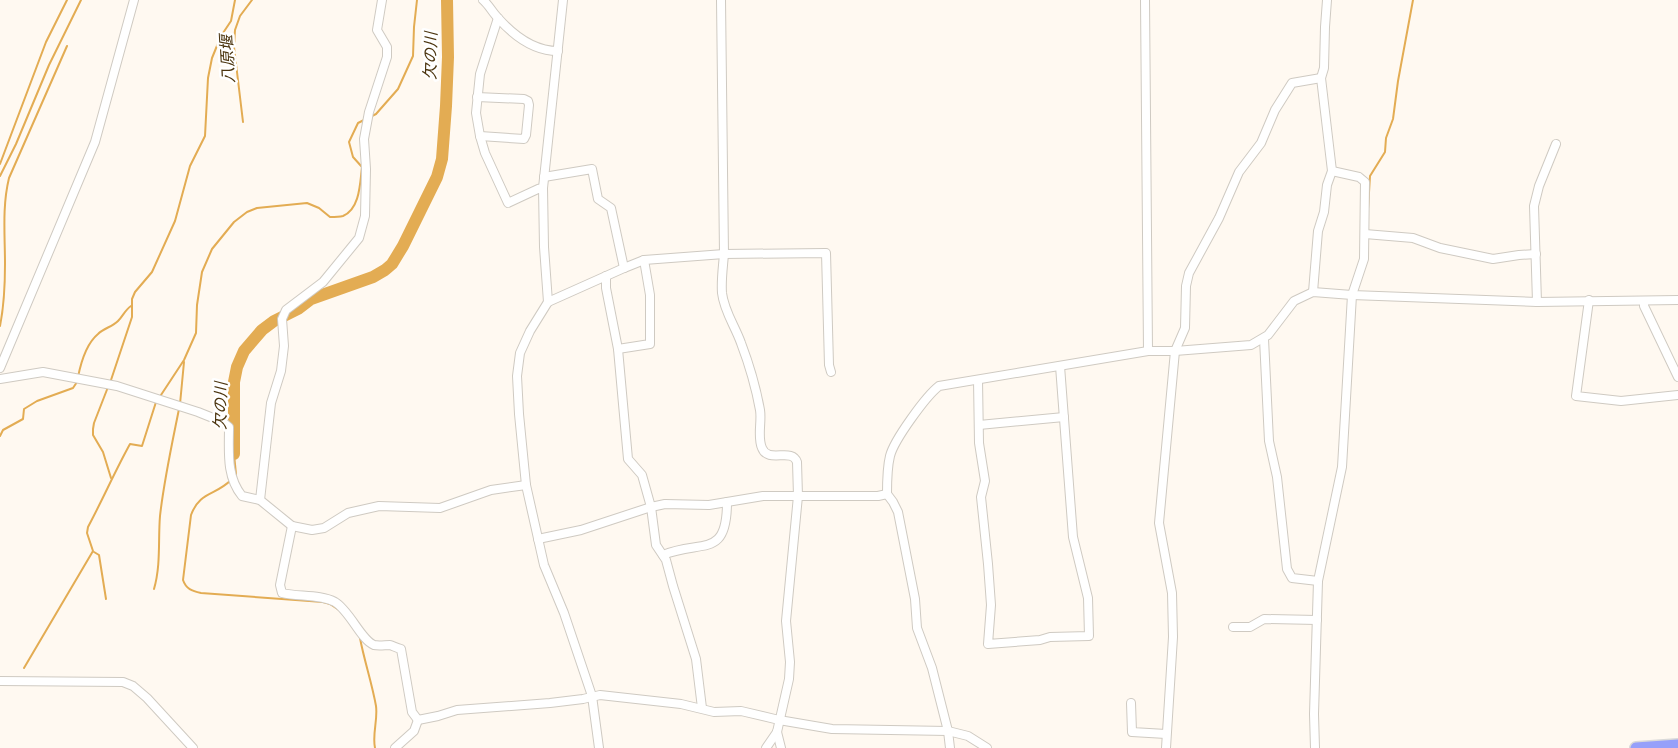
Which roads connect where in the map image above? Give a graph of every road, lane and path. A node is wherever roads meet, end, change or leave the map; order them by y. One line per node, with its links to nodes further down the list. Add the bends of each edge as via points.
1 (134, 0): 35 (street, via 95,142)
2 (382, 0): 46 (street, via 377,30 387,47 387,56 364,139 365,216 360,238 323,282 286,310 282,319 284,346 281,371 270,403)
3 (483, 0): 8 (street)
4 (563, 0): 9 (street)
5 (721, 0): 18 (street)
6 (1145, 0): 32 (street)
7 (1328, 0): 10 (street)
8 (498, 18): 9 (street, via 531,46); 11 (street, via 480,74)
9 (558, 51): 15 (street)
10 (1321, 78): 14 (street); 33 (street, via 1292,83 1275,110 1261,143 1239,172 1189,273 1185,328)
11 (477, 97): 12 (street); 12 (street, via 524,99 529,105 524,139)
12 (480, 136): 16 (street, via 508,203)
13 (1556, 144): 19 (street, via 1534,206)
14 (1332, 171): 17 (street, via 1359,177 1365,182); 23 (street, via 1318,231)
15 (544, 177): 16 (street); 21 (street, via 592,169 598,199 611,208)
16 (543, 188): 28 (street)
17 (1365, 234): 19 (street, via 1413,238 1440,248 1493,259); 24 (street, via 1364,258)
18 (724, 254): 20 (street); 36 (street, via 826,254); 45 (street, via 722,293 755,390 760,412 761,448 769,455 796,458)
19 (1536, 254): 29 (street)
20 (644, 260): 21 (street); 31 (street, via 650,294 650,344)
21 (624, 268): 22 (street)
22 (606, 276): 28 (street); 31 (street)
23 (1313, 292): 24 (street); 30 (street, via 1294,301)
24 (1352, 295): 29 (street); 52 (street, via 1342,467)
25 (1589, 300): 27 (street); 29 (street); 40 (street, via 1576,396 1621,401)
26 (1678, 300): 27 (street)
27 (1644, 301): 37 (street)
28 (548, 302): 43 (street, via 530,331 520,353 518,368)
29 (1537, 302)
30 (1264, 338): 33 (street, via 1251,345); 52 (street, via 1269,441 1277,477 1287,570 1292,578)
31 (618, 349): 48 (street, via 628,460 642,475)
32 (1144, 352): 33 (street); 34 (street)
33 (1175, 352): 63 (street, via 1159,523 1172,593 1173,637)
34 (1060, 366): 39 (street); 41 (street)
35 (0, 368)
36 (831, 372)
37 (1678, 378)
38 (0, 379): 46 (street, via 43,372 78,378 159,399 223,422 229,427 232,479 242,496)
39 (978, 380): 42 (street); 44 (street, via 939,386 930,395 894,445)
40 (1678, 395)
41 (1064, 417): 42 (street); 42 (street, via 1073,537 1088,598 1089,636 988,644 991,605 981,497 985,481)
42 (979, 425)
43 (526, 486): 49 (street, via 490,490 440,508 379,506 348,514 324,528 312,530); 50 (street)
44 (887, 494): 45 (street); 62 (street, via 898,512 915,599 916,628 932,668)
45 (798, 496): 47 (street, via 763,496); 60 (street, via 786,621 789,679)
46 (260, 500): 49 (street)
47 (727, 502): 48 (street); 51 (street, via 727,518 719,540)
48 (651, 507): 50 (street, via 581,530); 51 (street, via 656,545)
49 (292, 526): 59 (street, via 280,585 282,593 327,598 345,610 374,645 401,649 412,712)
50 (538, 538): 56 (street, via 544,565)
51 (663, 555): 58 (street, via 696,659)
52 (1318, 581): 53 (street)
53 (1317, 620): 54 (street, via 1264,619 1250,627); 73 (street)
54 (1233, 627)
55 (0, 681): 65 (street, via 123,682 134,686 147,698)
56 (592, 696): 58 (street); 59 (street, via 550,703 457,710); 67 (street)
57 (1131, 703): 63 (street, via 1132,732)
58 (702, 708): 60 (street, via 714,712 741,710)
59 (418, 720): 66 (street, via 414,731)
60 (779, 720): 61 (street); 62 (street, via 832,729)
61 (776, 732): 68 (street); 69 (street)
62 (948, 732): 70 (street); 71 (street, via 968,736)
63 (1166, 734): 72 (street)
64 (1678, 745): 74 (highway)
65 (192, 748)
66 (395, 748)
67 (600, 748)
68 (766, 748)
69 (781, 748)
70 (950, 748)
71 (987, 748)
72 (1166, 748)
73 (1315, 748)
74 (1636, 748)

